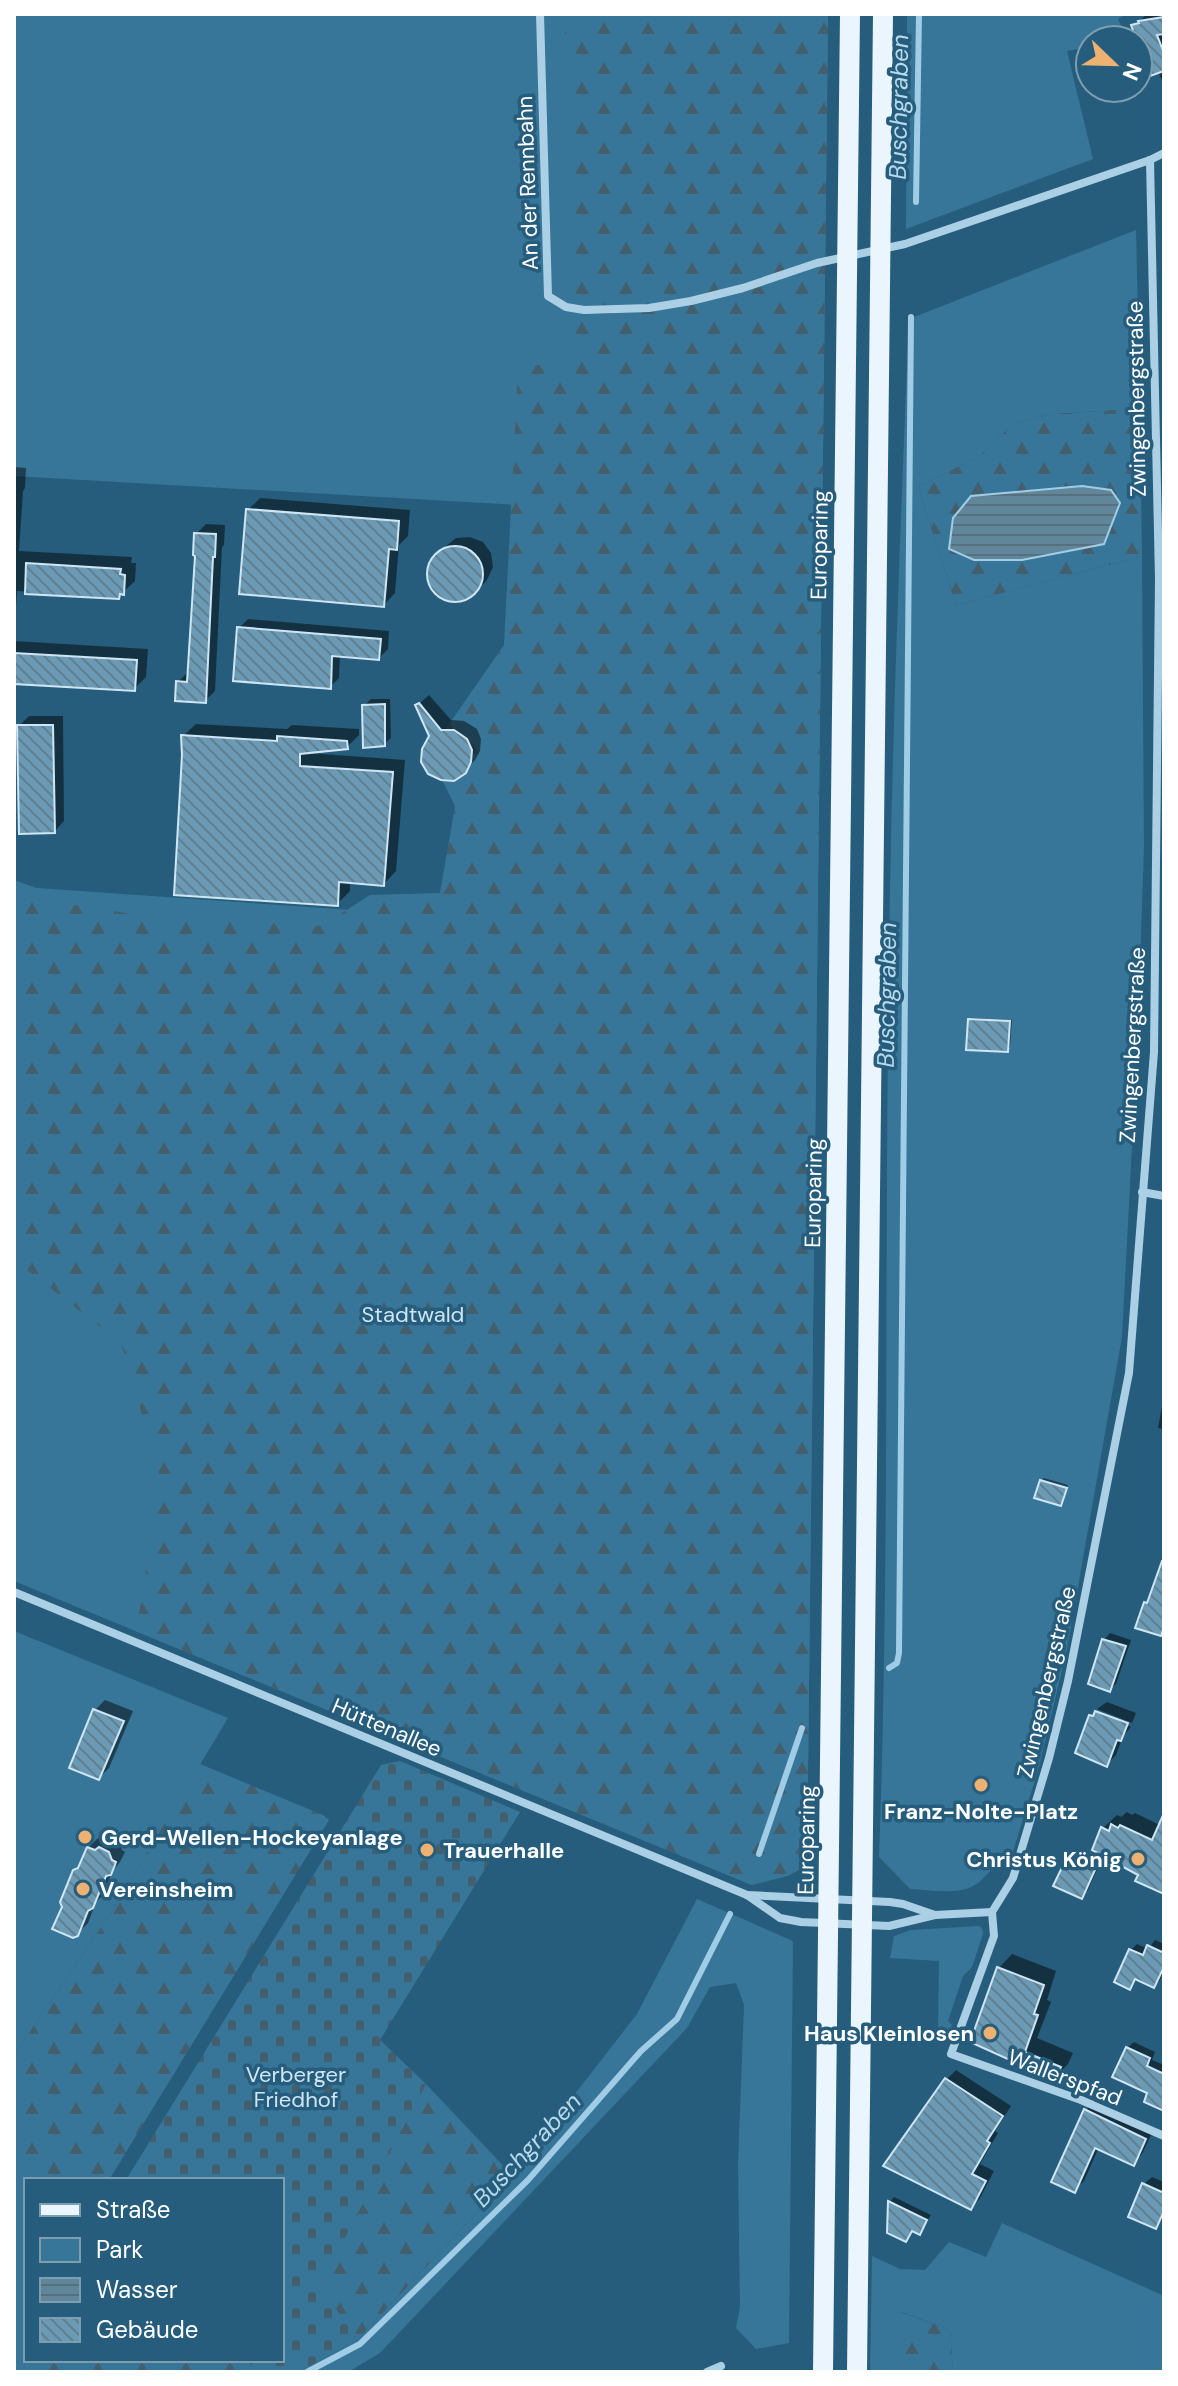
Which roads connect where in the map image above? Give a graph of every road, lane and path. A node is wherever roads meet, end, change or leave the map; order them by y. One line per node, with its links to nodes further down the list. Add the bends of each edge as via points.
1 (540, 14): 7 (street, An der Rennbahn, via 548,296 584,310 649,308 743,288)
2 (850, 14): 7 (main road, Europaring)
3 (883, 14): 6 (main road)
4 (1164, 153): 5 (street)
5 (1150, 160): 6 (street); 8 (street, Zwingenbergstraße, via 1159,579 1154,1052)
6 (880, 250): 7 (street, An der Rennbahn); 13 (main road)
7 (847, 257): 12 (main road, Europaring)
8 (1142, 1192): 9 (street); 14 (street, Zwingenbergstraße, via 1129,1373 1068,1681 1025,1844 1013,1878)
9 (1164, 1196)
10 (14, 1592): 11 (street, Hüttenallee)
11 (747, 1895): 12 (street, Hüttenallee); 16 (street, Hüttenallee, via 780,1918)
12 (828, 1897): 13 (street); 16 (main road, Europaring)
13 (862, 1900): 15 (street, via 903,1904); 17 (main road)
14 (992, 1912): 15 (street); 18 (street, Zwingenbergstraße, via 994,1936)
15 (935, 1915): 17 (street, via 889,1926)
16 (828, 1923): 17 (street, Hüttenallee); 22 (main road, Europaring)
17 (862, 1925): 23 (main road)
18 (951, 2054): 19 (street, Wallerspfad)
19 (1164, 2136)
20 (721, 2366): 21 (street)
21 (707, 2372)
22 (823, 2372)
23 (857, 2372)

